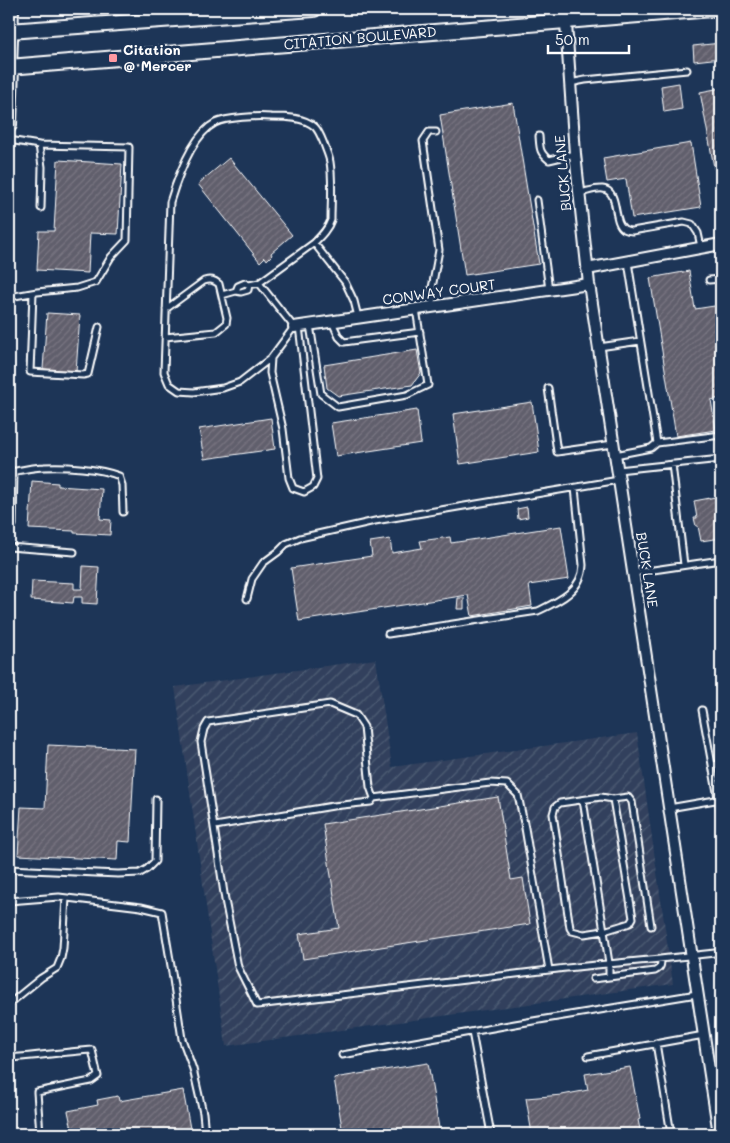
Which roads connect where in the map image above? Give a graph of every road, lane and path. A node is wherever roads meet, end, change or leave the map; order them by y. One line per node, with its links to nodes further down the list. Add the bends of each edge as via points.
1 (13, 9): 5 (street)
2 (314, 9): 5 (main road)
3 (712, 9): 4 (main road, CITATION BOULEVARD)
4 (565, 15): 6 (main road, CITATION BOULEVARD); 8 (street, BUCK LANE)
5 (11, 31): 6 (street)
6 (10, 67): 9 (main road)
7 (686, 70): 8 (lane)
8 (570, 83): 14 (street, BUCK LANE)
9 (9, 125)
10 (436, 132): 31 (lane, via 429,132 423,141 439,250 432,288)
11 (539, 136): 14 (lane, via 540,151 549,160)
12 (9, 140): 13 (lane)
13 (39, 145): 17 (lane); 28 (lane, via 129,147 126,240 96,282 77,288)
14 (575, 154): 15 (street, BUCK LANE)
15 (579, 193): 20 (lane, via 607,191 613,197 619,222 625,230 684,222 692,224); 22 (street, BUCK LANE)
16 (537, 200): 27 (lane)
17 (41, 208)
18 (314, 243): 25 (lane); 32 (lane, via 331,220 330,161 316,128 292,118 268,116 213,124 186,157 170,202); 34 (lane, via 344,282)
19 (721, 244): 20 (street)
20 (701, 248): 21 (street)
21 (628, 261): 22 (street); 41 (lane)
22 (587, 269): 26 (street, BUCK LANE)
23 (721, 279): 24 (lane)
24 (709, 280)
25 (259, 283): 29 (lane, via 245,283); 38 (lane)
26 (589, 284): 27 (street, CONWAY COURT); 42 (street, BUCK LANE)
27 (549, 290): 31 (street, CONWAY COURT)
28 (33, 293): 30 (lane); 37 (lane, via 30,372 88,374)
29 (222, 295): 32 (lane, via 220,284 204,281); 40 (lane, via 228,318 222,328 216,332)
30 (9, 297)
31 (433, 307): 33 (street, CONWAY COURT)
32 (166, 309): 40 (lane)
33 (416, 309): 34 (street, CONWAY COURT); 39 (lane)
34 (358, 318): 35 (street, CONWAY COURT)
35 (332, 322): 36 (street, CONWAY COURT); 39 (lane, via 344,342)
36 (310, 325): 38 (street, CONWAY COURT); 39 (lane, via 321,394 338,406 407,396 428,385)
37 (99, 327)
38 (297, 327): 43 (lane); 43 (lane, via 317,479 313,487 304,492 293,488 289,478 283,429 270,373)
39 (420, 332)
40 (165, 337): 43 (lane, via 164,372 169,384 179,391 223,388 240,382)
41 (640, 341): 42 (lane); 47 (lane)
42 (599, 347): 46 (street, BUCK LANE)
43 (271, 358)
44 (548, 388): 46 (lane, via 557,452)
45 (721, 435): 47 (lane)
46 (614, 443): 48 (street, BUCK LANE)
47 (657, 443): 48 (lane, via 651,448)
48 (615, 454): 52 (street, BUCK LANE)
49 (721, 458): 50 (lane)
50 (672, 464): 52 (lane); 59 (lane)
51 (11, 472): 54 (lane, via 43,467 90,469 114,474 122,485); 55 (lane)
52 (619, 475): 53 (lane); 60 (street, BUCK LANE)
53 (575, 488): 61 (lane, via 375,521 300,538 286,544 263,563 252,580); 62 (lane, via 583,565 577,585 568,594 538,611)
54 (124, 512)
55 (13, 525)
56 (9, 547): 57 (lane)
57 (74, 552)
58 (721, 560): 59 (lane)
59 (684, 565): 60 (lane)
60 (634, 573): 73 (street, BUCK LANE)
61 (247, 599)
62 (388, 634)
63 (702, 710): 66 (lane)
64 (9, 757): 67 (lane)
65 (721, 764): 66 (lane)
66 (712, 765): 71 (lane)
67 (9, 786)
68 (374, 798): 75 (lane, via 371,802); 75 (lane, via 364,728 356,715 330,704 208,722 201,742); 85 (lane, via 490,783 507,784 518,795)
69 (156, 799): 76 (lane, via 155,861 140,873)
70 (613, 799): 72 (lane); 79 (lane, via 628,797 632,802); 80 (lane, via 633,918 630,923)
71 (720, 799): 73 (lane); 74 (lane)
72 (583, 800): 80 (lane); 80 (lane, via 560,803 553,814 570,928 584,934)
73 (669, 808): 82 (street, BUCK LANE)
74 (721, 814)
75 (215, 826): 85 (lane, via 238,967 257,1005)
76 (9, 870)
77 (66, 898): 78 (lane); 89 (lane, via 63,948 57,968); 97 (lane, via 162,912 182,1039 193,1069)
78 (9, 902)
79 (651, 926)
80 (604, 931): 84 (lane)
81 (721, 952): 82 (lane)
82 (692, 956): 83 (lane); 88 (street, BUCK LANE)
83 (661, 959): 84 (lane); 86 (lane, via 661,966 655,971)
84 (609, 963): 85 (lane); 86 (lane)
85 (549, 970)
86 (609, 977): 87 (lane)
87 (593, 979)
88 (698, 994): 90 (lane); 91 (street, BUCK LANE)
89 (9, 1004)
90 (472, 1032): 93 (lane); 98 (lane)
91 (704, 1034): 92 (lane); 100 (street, BUCK LANE)
92 (656, 1043): 94 (lane); 99 (lane)
93 (342, 1055)
94 (588, 1056)
95 (9, 1058): 96 (lane, via 92,1050 98,1076 91,1081 38,1092)
96 (40, 1134)
97 (205, 1134)
98 (491, 1134)
99 (671, 1134)
100 (719, 1134)

